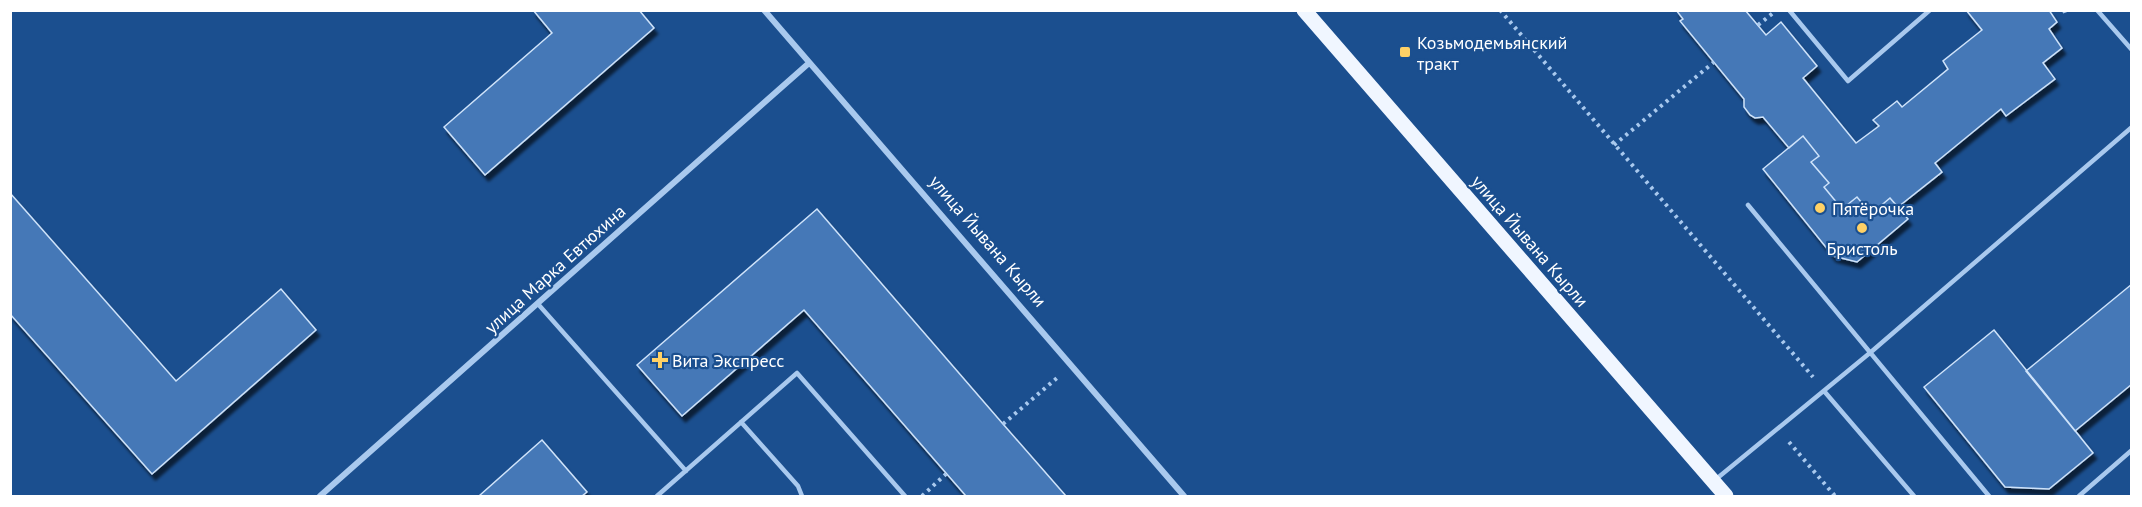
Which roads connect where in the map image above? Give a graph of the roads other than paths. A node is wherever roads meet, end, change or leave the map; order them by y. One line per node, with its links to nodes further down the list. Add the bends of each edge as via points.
1 (764, 10): 7 (street, улица Йывана Кырли)
2 (1304, 10): 16 (main road, улица Йывана Кырли)
3 (1789, 10): 4 (lane, via 1848,81)
4 (1930, 10)
5 (2097, 10): 6 (lane)
6 (2132, 50)
7 (809, 63): 10 (street, улица Марка Евтюхина); 21 (street, улица Йывана Кырли)
8 (2132, 128): 11 (lane)
9 (1748, 205): 11 (lane)
10 (538, 304): 15 (lane); 17 (street, улица Марка Евтюхина)
11 (1871, 352): 12 (lane); 24 (lane)
12 (1824, 391): 16 (lane); 23 (lane)
13 (741, 422): 15 (lane); 19 (lane, via 798,486); 20 (lane, via 797,373)
14 (2132, 450): 25 (lane)
15 (686, 471): 18 (lane)
16 (1713, 482): 22 (main road, улица Йывана Кырли)
17 (320, 496)
18 (657, 496)
19 (801, 496)
20 (905, 496)
21 (1184, 496)
22 (1726, 496)
23 (1914, 496)
24 (1989, 496)
25 (2079, 496)

